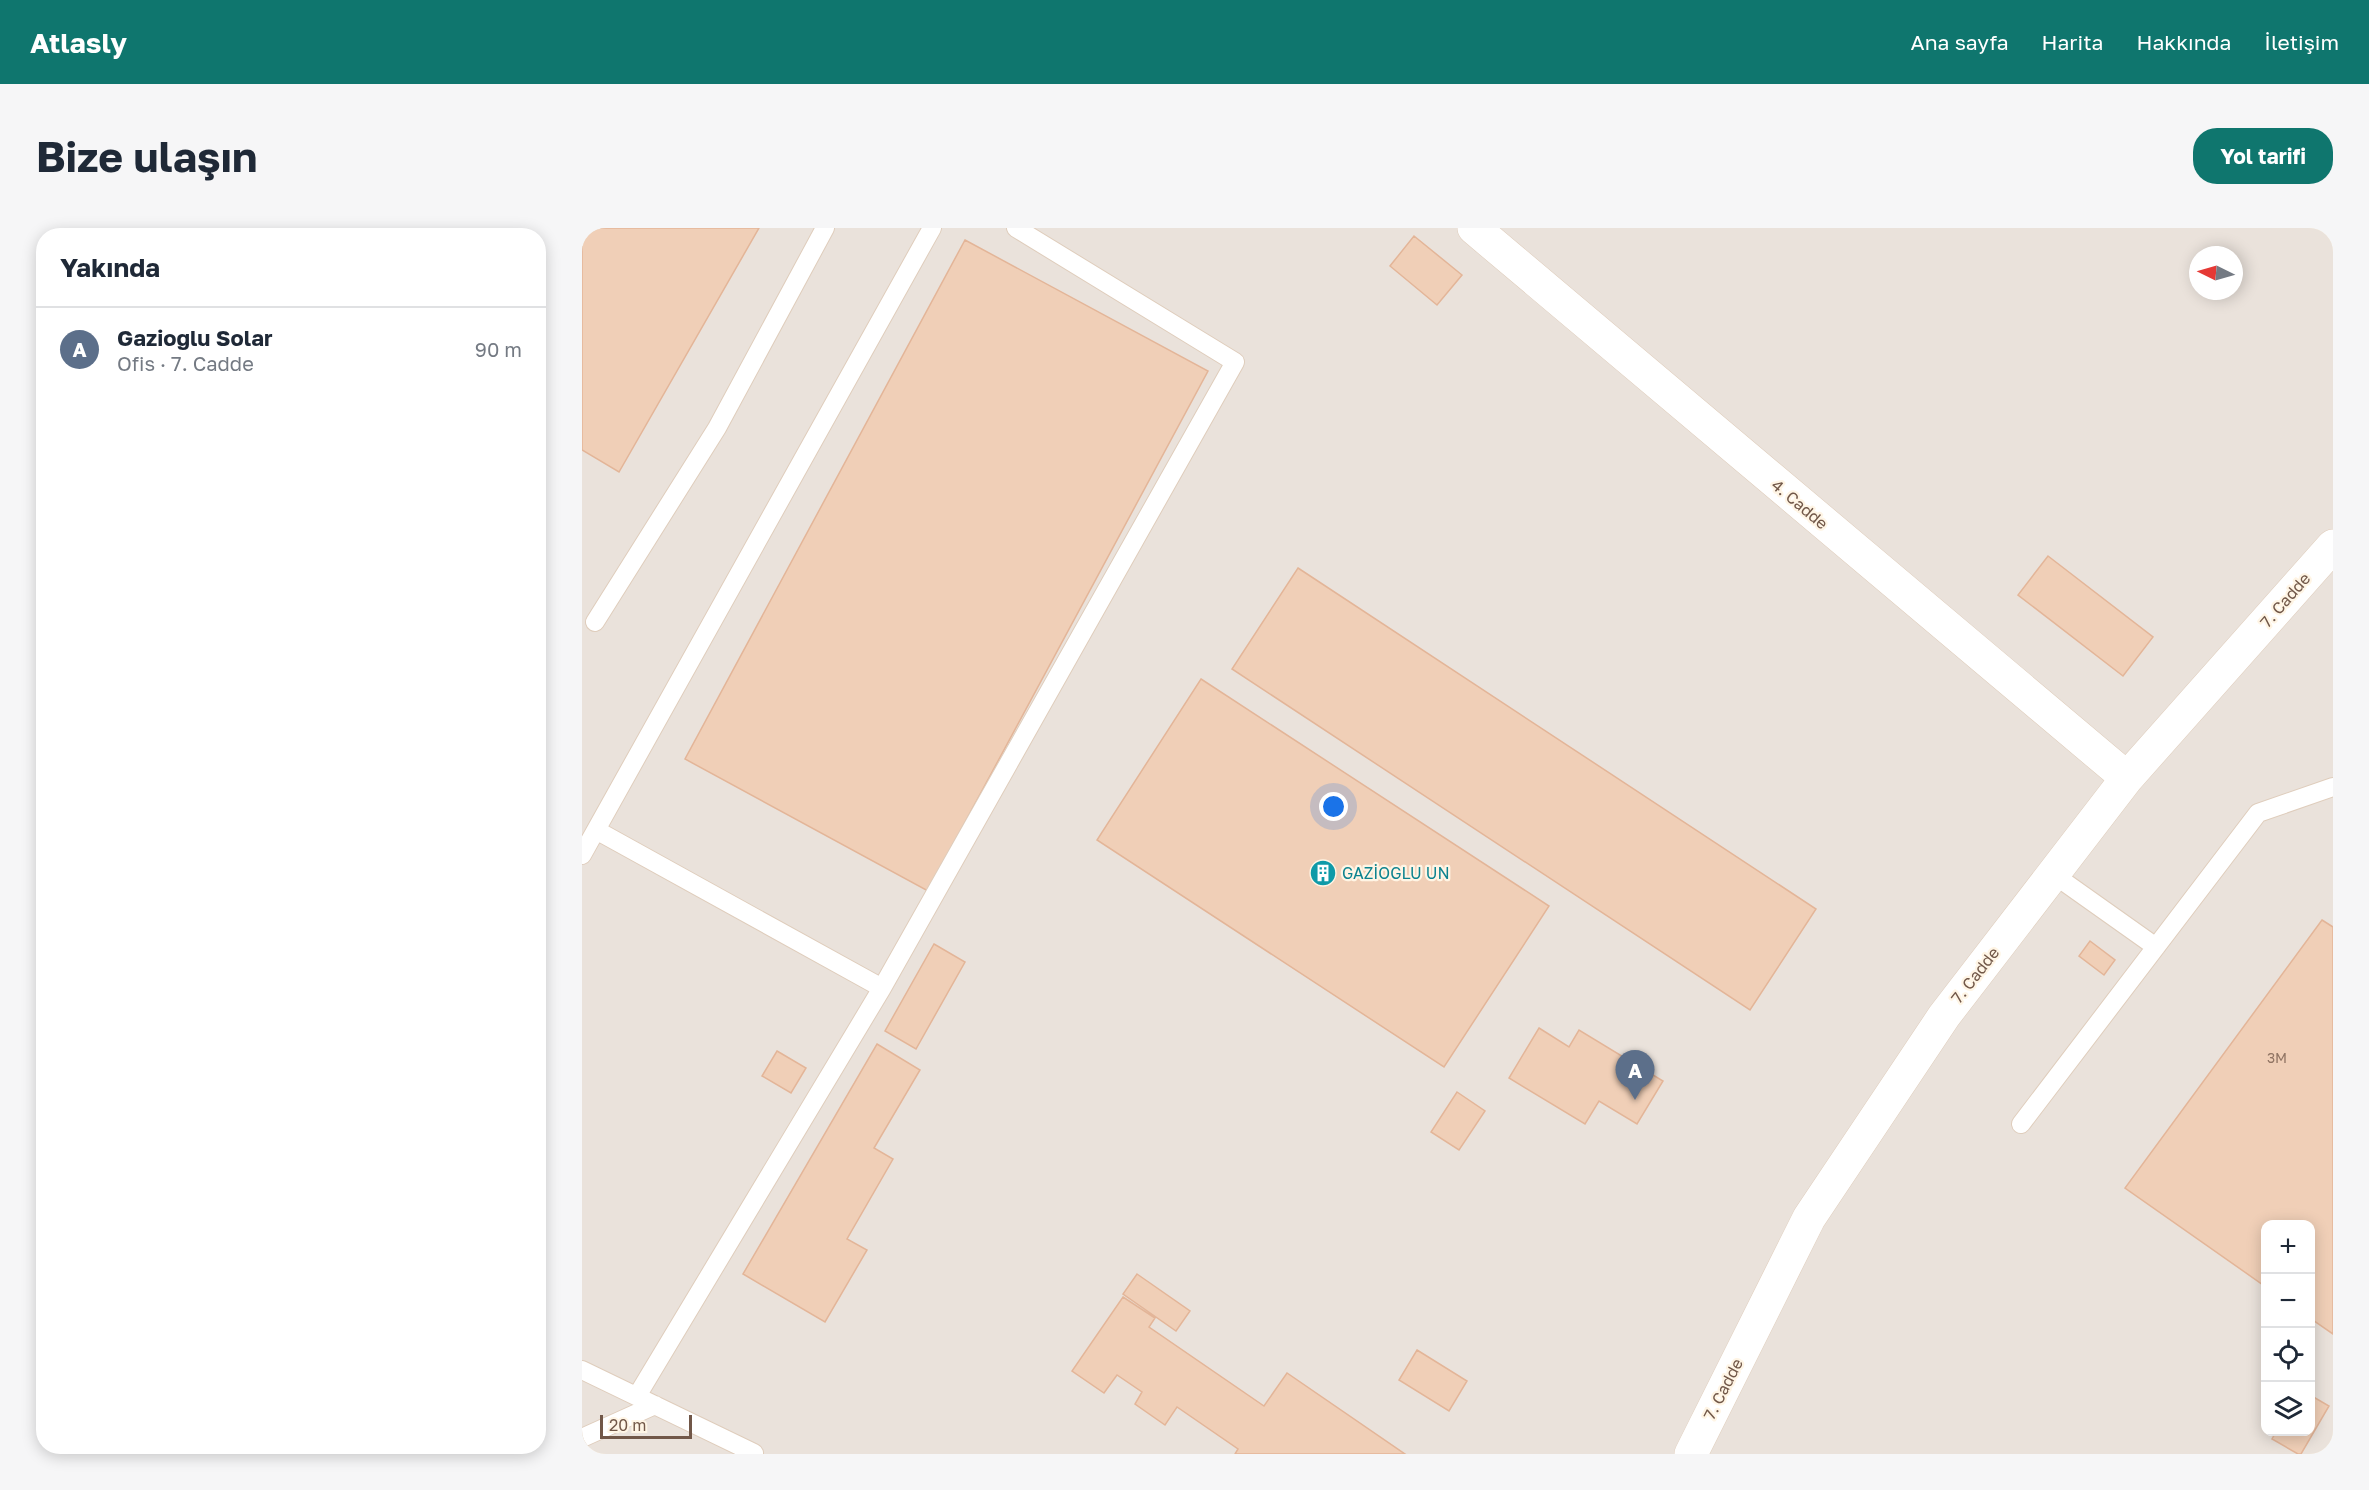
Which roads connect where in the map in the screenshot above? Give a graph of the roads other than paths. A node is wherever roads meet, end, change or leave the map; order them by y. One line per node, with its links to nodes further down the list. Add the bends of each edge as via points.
1 (825, 228): 6 (lane, via 717,428)
2 (1016, 228): 13 (lane, via 1235,362)
3 (1474, 228): 7 (street, 4. Cadde)
4 (923, 232): 9 (lane)
5 (2333, 546): 7 (street, 7. Cadde)
6 (595, 622)
7 (2127, 778): 11 (street, 7. Cadde)
8 (2333, 788): 12 (lane, via 2258,813)
9 (596, 830): 10 (lane); 13 (lane)
10 (582, 855)
11 (2053, 874): 12 (lane); 20 (street, 7. Cadde, via 1944,1016 1809,1218)
12 (2156, 947): 14 (lane)
13 (882, 988): 16 (lane)
14 (2021, 1124)
15 (582, 1370): 16 (lane)
16 (637, 1396): 17 (lane)
17 (655, 1405): 18 (lane); 19 (lane)
18 (582, 1438)
19 (754, 1453)
20 (1691, 1454)

